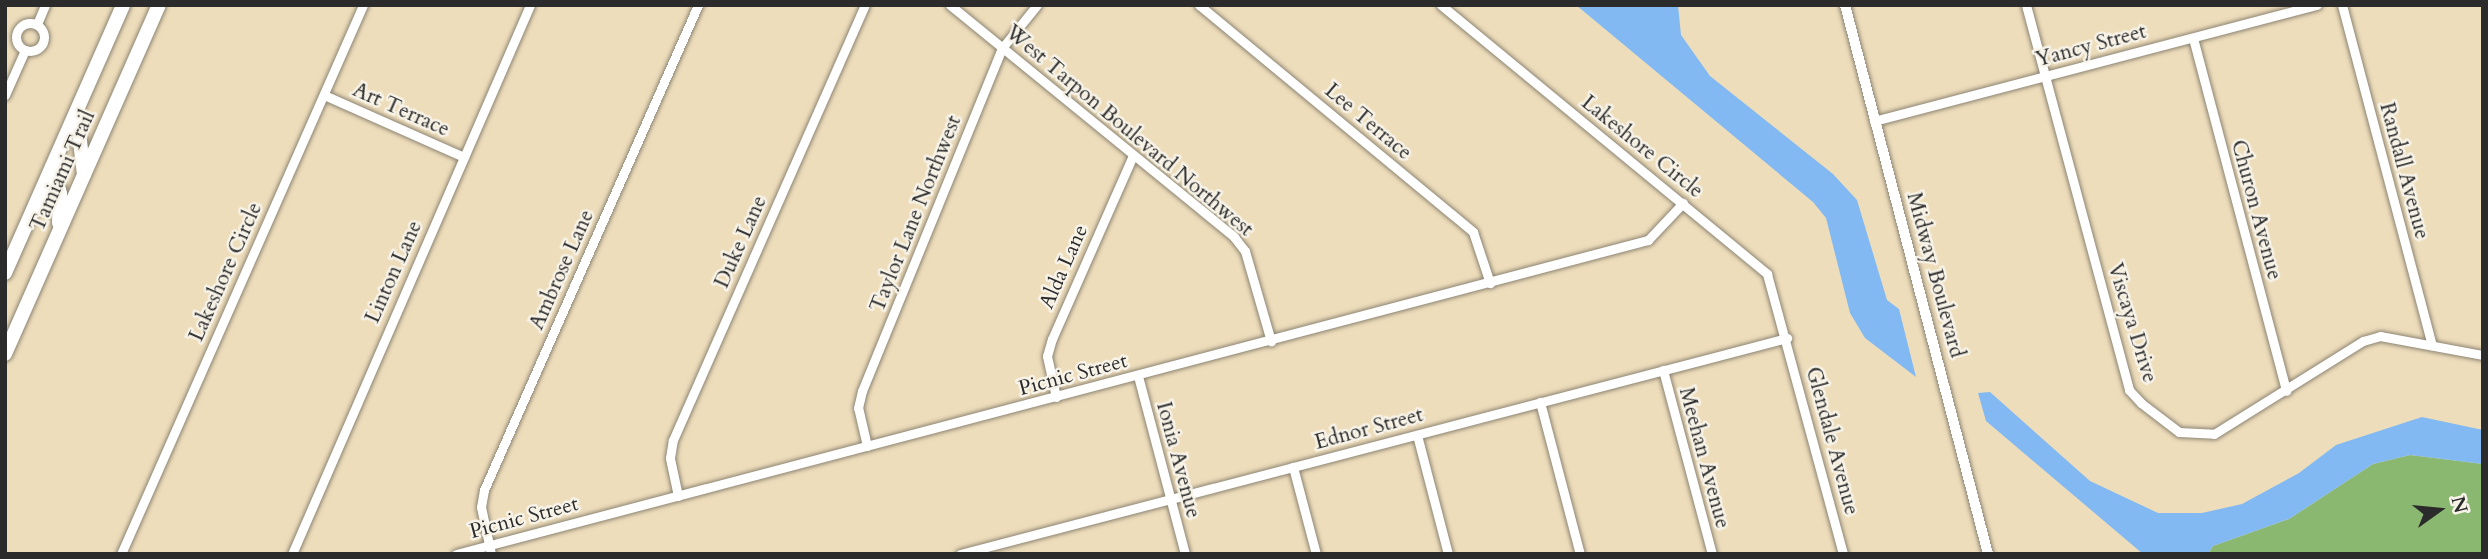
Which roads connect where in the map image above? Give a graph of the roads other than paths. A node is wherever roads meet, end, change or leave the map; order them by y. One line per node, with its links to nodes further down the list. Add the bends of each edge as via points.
1 (45, 5): 16 (street)
2 (123, 5): 23 (main road, Tamiami Trail)
3 (159, 5): 28 (main road, Tamiami Trail)
4 (363, 5): 22 (street, Lakeshore Circle)
5 (530, 5): 26 (street, Linton Lane)
6 (698, 5): 48 (street, Ambrose Lane, via 484,489 481,507)
7 (865, 5): 46 (street, Duke Lane, via 673,440 670,458)
8 (950, 5): 18 (street, West Tarpon Boulevard Northwest)
9 (1037, 5): 18 (street, Taylor Lane Northwest)
10 (1199, 5): 32 (street, Lee Terrace, via 1474,232)
11 (1441, 5): 29 (street, Lakeshore Circle)
12 (1844, 5): 24 (street, Midway Boulevard)
13 (2026, 5): 20 (street, Viscaya Drive)
14 (2317, 5): 17 (street, Yancy Street)
15 (2342, 5): 35 (street, Randall Avenue)
16 (37, 24): 19 (street, via 44,33 43,43); 19 (street, via 26,23 17,33)
17 (2193, 38): 20 (street, Yancy Street); 40 (street, Churon Avenue)
18 (1002, 48): 25 (street, West Tarpon Boulevard Northwest); 44 (street, Taylor Lane Northwest, via 862,391 858,408)
19 (25, 50): 21 (street)
20 (2045, 77): 24 (street, Yancy Street); 40 (street, Viscaya Drive, via 2129,390 2179,432 2197,436 2227,428)
21 (5, 95)
22 (324, 95): 26 (street, Art Terrace); 49 (street, Lakeshore Circle)
23 (77, 111): 27 (main road, Tamiami Trail); 28 (main road, via 77,146)
24 (1874, 121): 59 (street, Midway Boulevard)
25 (1133, 155): 34 (street, West Tarpon Boulevard Northwest, via 1245,251); 41 (street, Alda Lane, via 1052,339 1047,356)
26 (464, 157): 50 (street, Linton Lane)
27 (52, 167): 30 (main road, via 60,194); 31 (main road, Tamiami Trail)
28 (84, 175): 30 (main road, Tamiami Trail)
29 (1683, 203): 32 (street, Picnic Street, via 1648,240); 33 (street, Lakeshore Circle, via 1767,274)
30 (59, 231): 36 (main road, Tamiami Trail)
31 (5, 273)
32 (1490, 283): 34 (street, Picnic Street)
33 (1787, 338): 38 (street, Ednor Street); 58 (street, Glendale Avenue)
34 (1271, 341): 39 (street, Picnic Street)
35 (2432, 345): 37 (street, Viscaya Drive); 40 (street, Viscaya Drive, via 2389,337 2363,341)
36 (5, 354)
37 (2483, 355)
38 (1663, 370): 42 (street, Ednor Street); 57 (street, Meehan Avenue)
39 (1138, 376): 41 (street, Picnic Street); 47 (street, Ionia Avenue)
40 (2286, 391)
41 (1056, 397): 44 (street, Picnic Street)
42 (1540, 402): 43 (street, Ednor Street); 56 (street)
43 (1417, 435): 45 (street, Ednor Street); 55 (street)
44 (867, 446): 46 (street, Picnic Street)
45 (1293, 467): 47 (street, Ednor Street); 54 (street)
46 (678, 496): 48 (street, Picnic Street)
47 (1170, 499): 52 (street, Ednor Street); 53 (street, Ionia Avenue)
48 (490, 549): 51 (street, Picnic Street)
49 (121, 554)
50 (292, 554)
51 (456, 554)
52 (960, 554)
53 (1185, 554)
54 (1316, 554)
55 (1448, 554)
56 (1580, 554)
57 (1712, 554)
58 (1843, 554)
59 (1988, 554)

